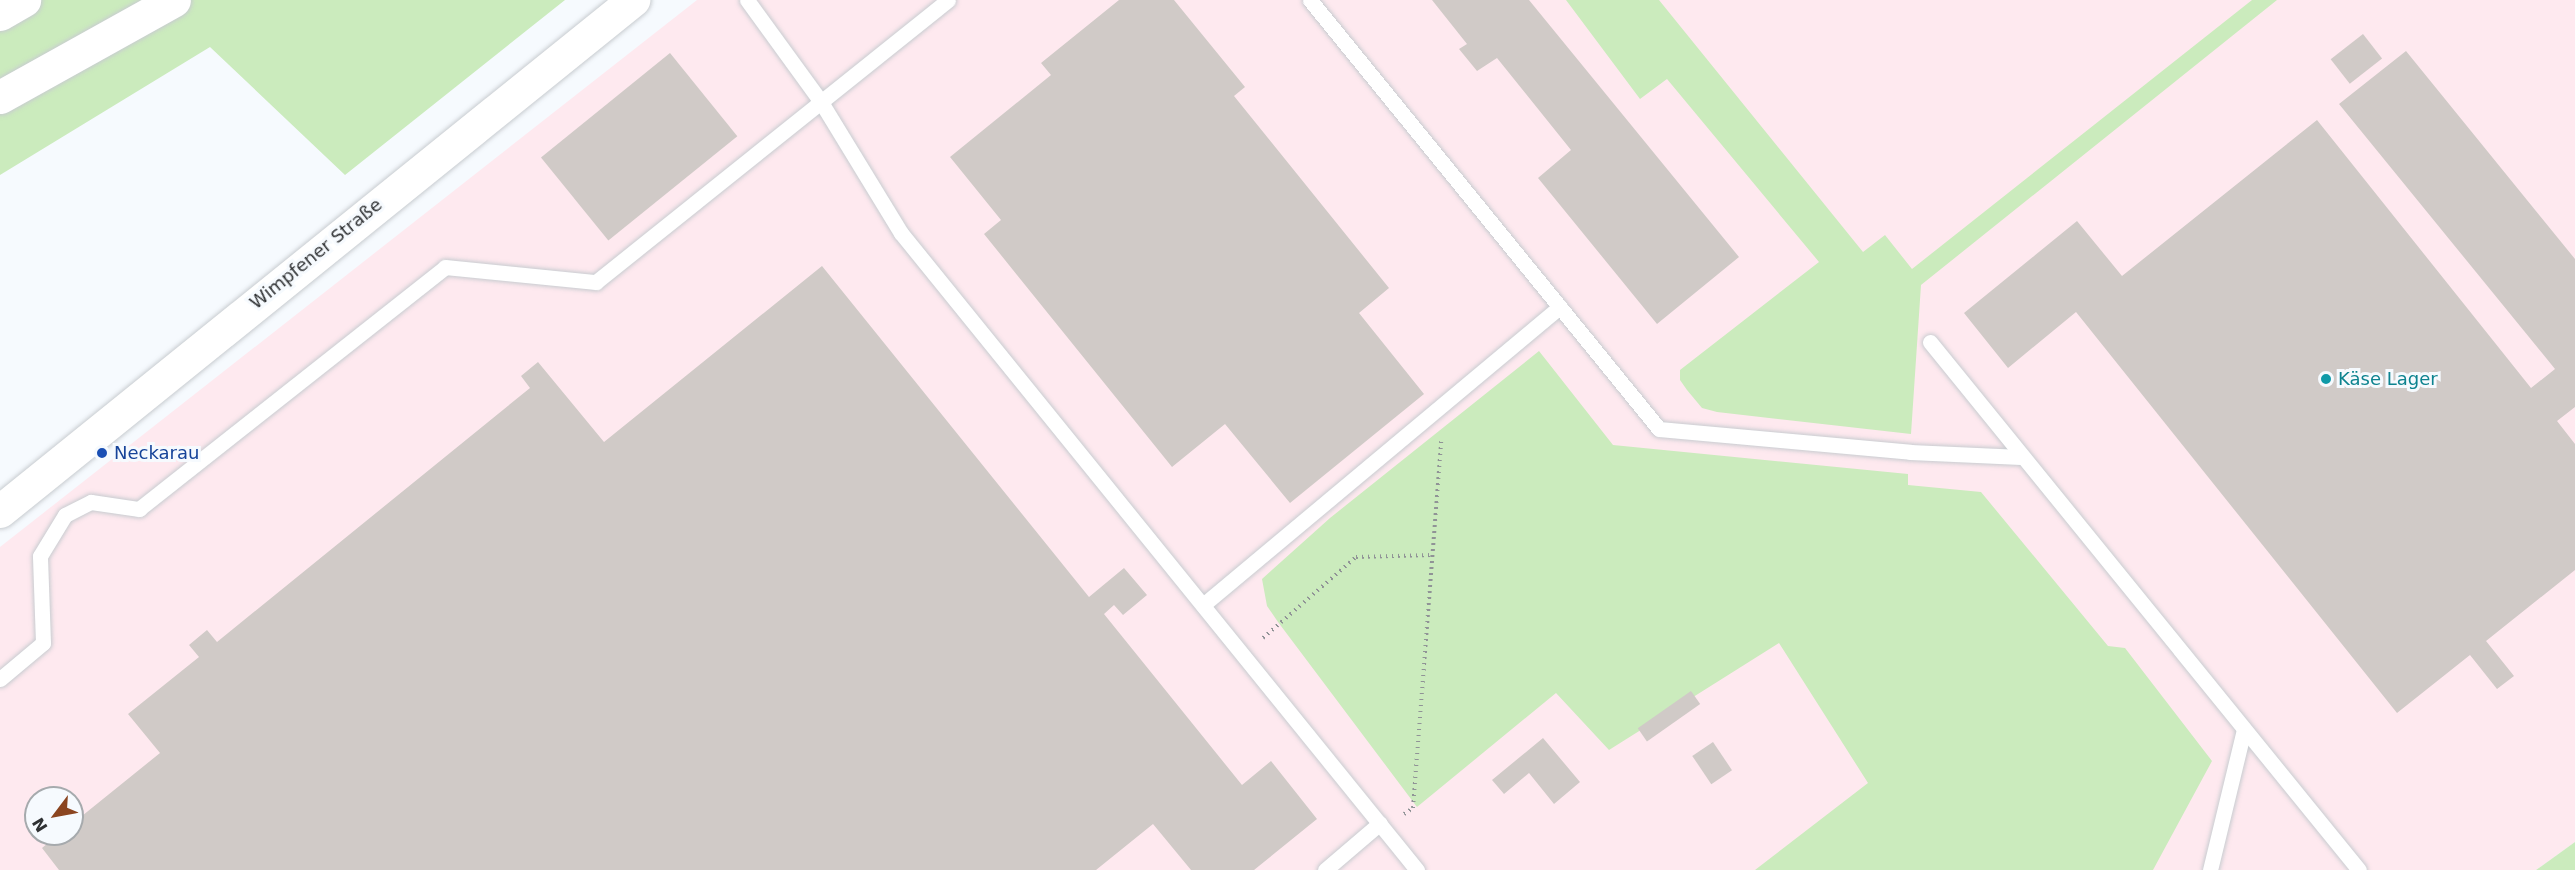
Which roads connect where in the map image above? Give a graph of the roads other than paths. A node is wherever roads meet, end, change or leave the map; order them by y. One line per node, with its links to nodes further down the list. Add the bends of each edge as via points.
1 (24, 0): 7 (street)
2 (174, 0): 8 (street)
3 (633, 0): 13 (street, Wimpfener Straße)
4 (747, 0): 9 (lane)
5 (948, 0): 9 (lane)
6 (1310, 0): 10 (lane)
7 (0, 14)
8 (0, 97)
9 (821, 102): 14 (lane, via 901,233); 15 (lane, via 596,282 445,267 139,509 91,502 64,515 40,556 43,643)
10 (1560, 307): 12 (lane, via 1659,429); 14 (lane)
11 (1930, 342): 12 (lane)
12 (2021, 458): 16 (lane)
13 (0, 511)
14 (1203, 605): 17 (lane)
15 (0, 679)
16 (2244, 729): 20 (lane); 21 (lane)
17 (1381, 825): 18 (lane); 19 (lane)
18 (1325, 870)
19 (1417, 870)
20 (2210, 870)
21 (2359, 870)

